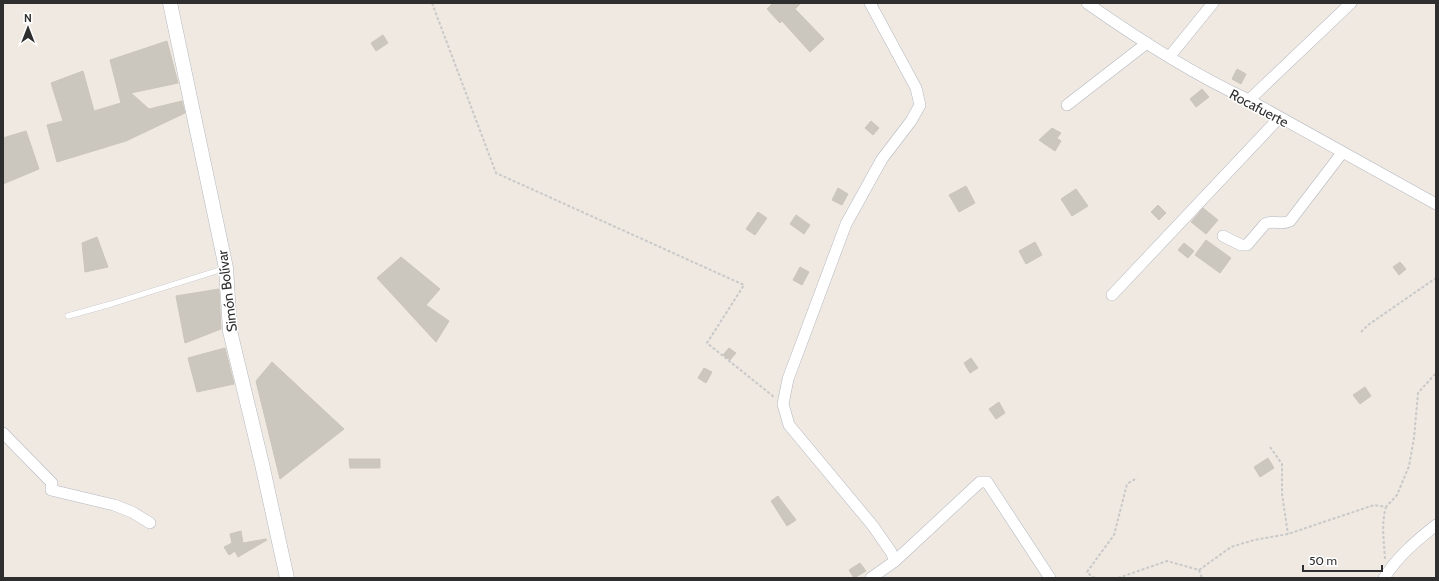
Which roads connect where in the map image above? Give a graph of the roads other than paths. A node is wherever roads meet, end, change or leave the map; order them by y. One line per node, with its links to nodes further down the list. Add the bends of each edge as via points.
1 (170, 3): 14 (street, Simón Bolívar)
2 (870, 3): 20 (street, via 916,88 920,105 882,159 846,224 788,379 782,404 789,425 873,526)
3 (1087, 3): 6 (street, Rocafuerte)
4 (1213, 3): 7 (street)
5 (1351, 3): 8 (street)
6 (1147, 43): 7 (street, Rocafuerte); 9 (street)
7 (1170, 56): 8 (street, Rocafuerte, via 1219,86)
8 (1249, 100): 10 (street, Rocafuerte)
9 (1067, 105)
10 (1279, 118): 11 (street, Rocafuerte); 15 (street)
11 (1342, 153): 12 (street, Rocafuerte); 13 (street, via 1290,221 1282,224 1268,222 1247,245 1241,245)
12 (1436, 204)
13 (1223, 236)
14 (226, 268): 16 (lane); 21 (street, Simón Bolívar, via 230,331)
15 (1112, 295)
16 (68, 316)
17 (3, 433): 18 (street, via 52,483 51,490 114,505 132,512)
18 (150, 524)
19 (1436, 525): 24 (street, via 1410,546)
20 (895, 561): 22 (street); 23 (street, via 980,482 987,482)
21 (288, 578)
22 (871, 578)
23 (1050, 578)
24 (1384, 578)

